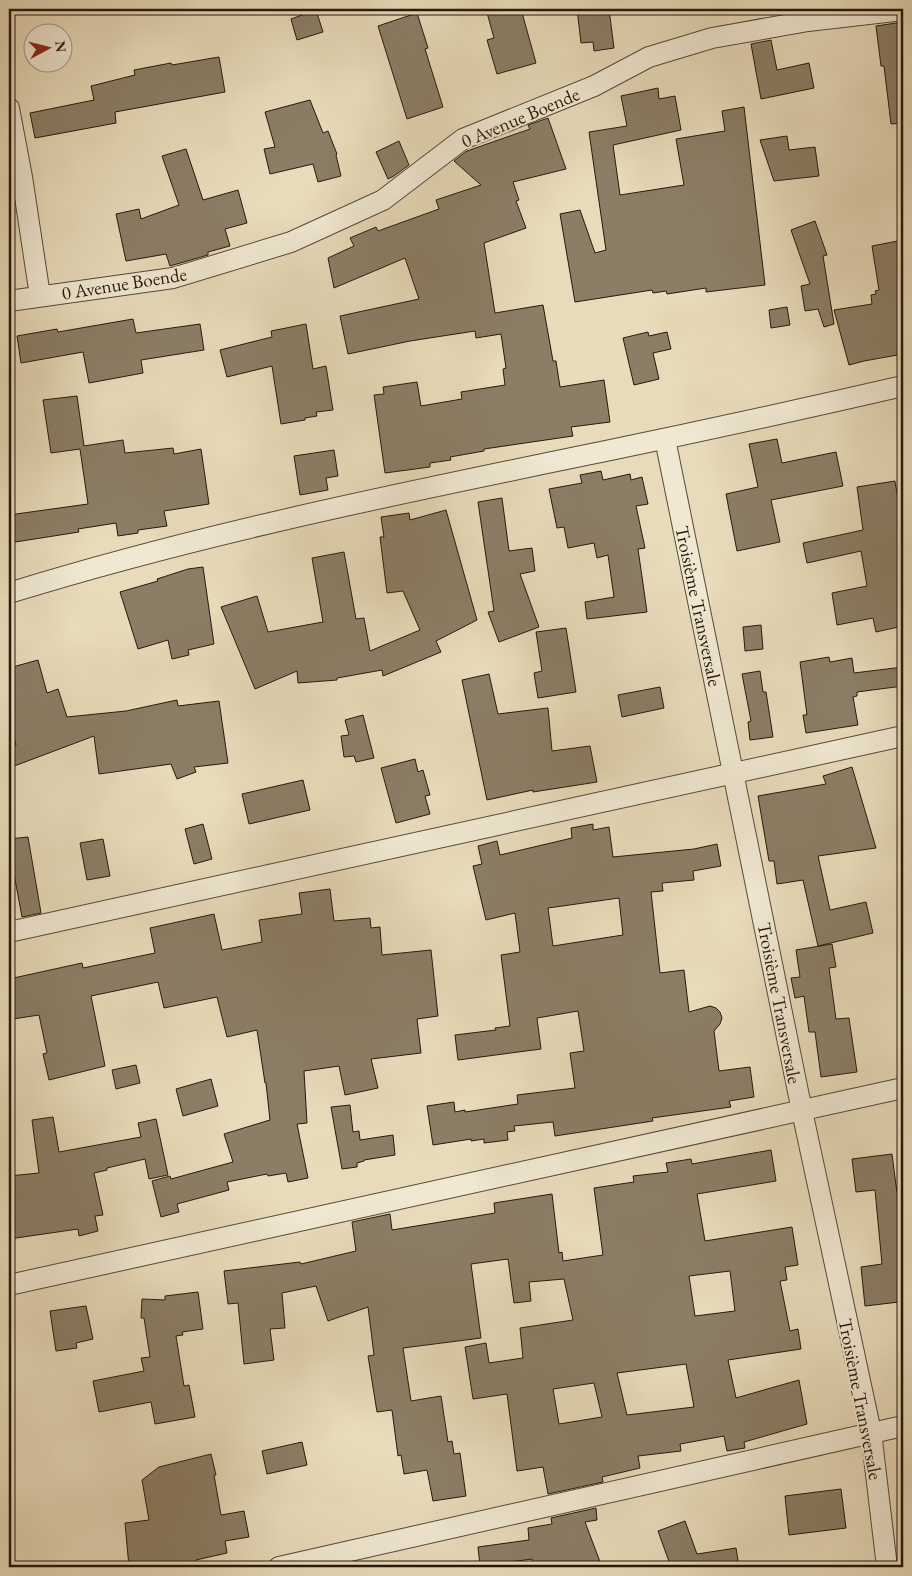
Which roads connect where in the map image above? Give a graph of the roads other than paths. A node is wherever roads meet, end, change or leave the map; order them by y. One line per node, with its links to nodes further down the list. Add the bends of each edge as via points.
1 (903, 10): 3 (street, 0 Avenue Boende, via 808,21 712,38 650,57 594,86 463,139 383,200 291,242 173,278)
2 (9, 108): 3 (street)
3 (40, 296): 4 (street, 0 Avenue Boende)
4 (9, 301)
5 (903, 386): 6 (street)
6 (666, 439): 7 (street, via 404,493 161,549); 9 (street, Troisième Transversale)
7 (9, 593)
8 (903, 736): 9 (street)
9 (734, 773): 10 (street); 12 (street, Troisième Transversale)
10 (9, 932)
11 (903, 1088): 12 (street)
12 (802, 1111): 13 (street); 15 (street, Troisième Transversale)
13 (9, 1285)
14 (903, 1426): 15 (street)
15 (871, 1432): 16 (street); 17 (street, Troisième Transversale)
16 (279, 1567)
17 (887, 1567)

